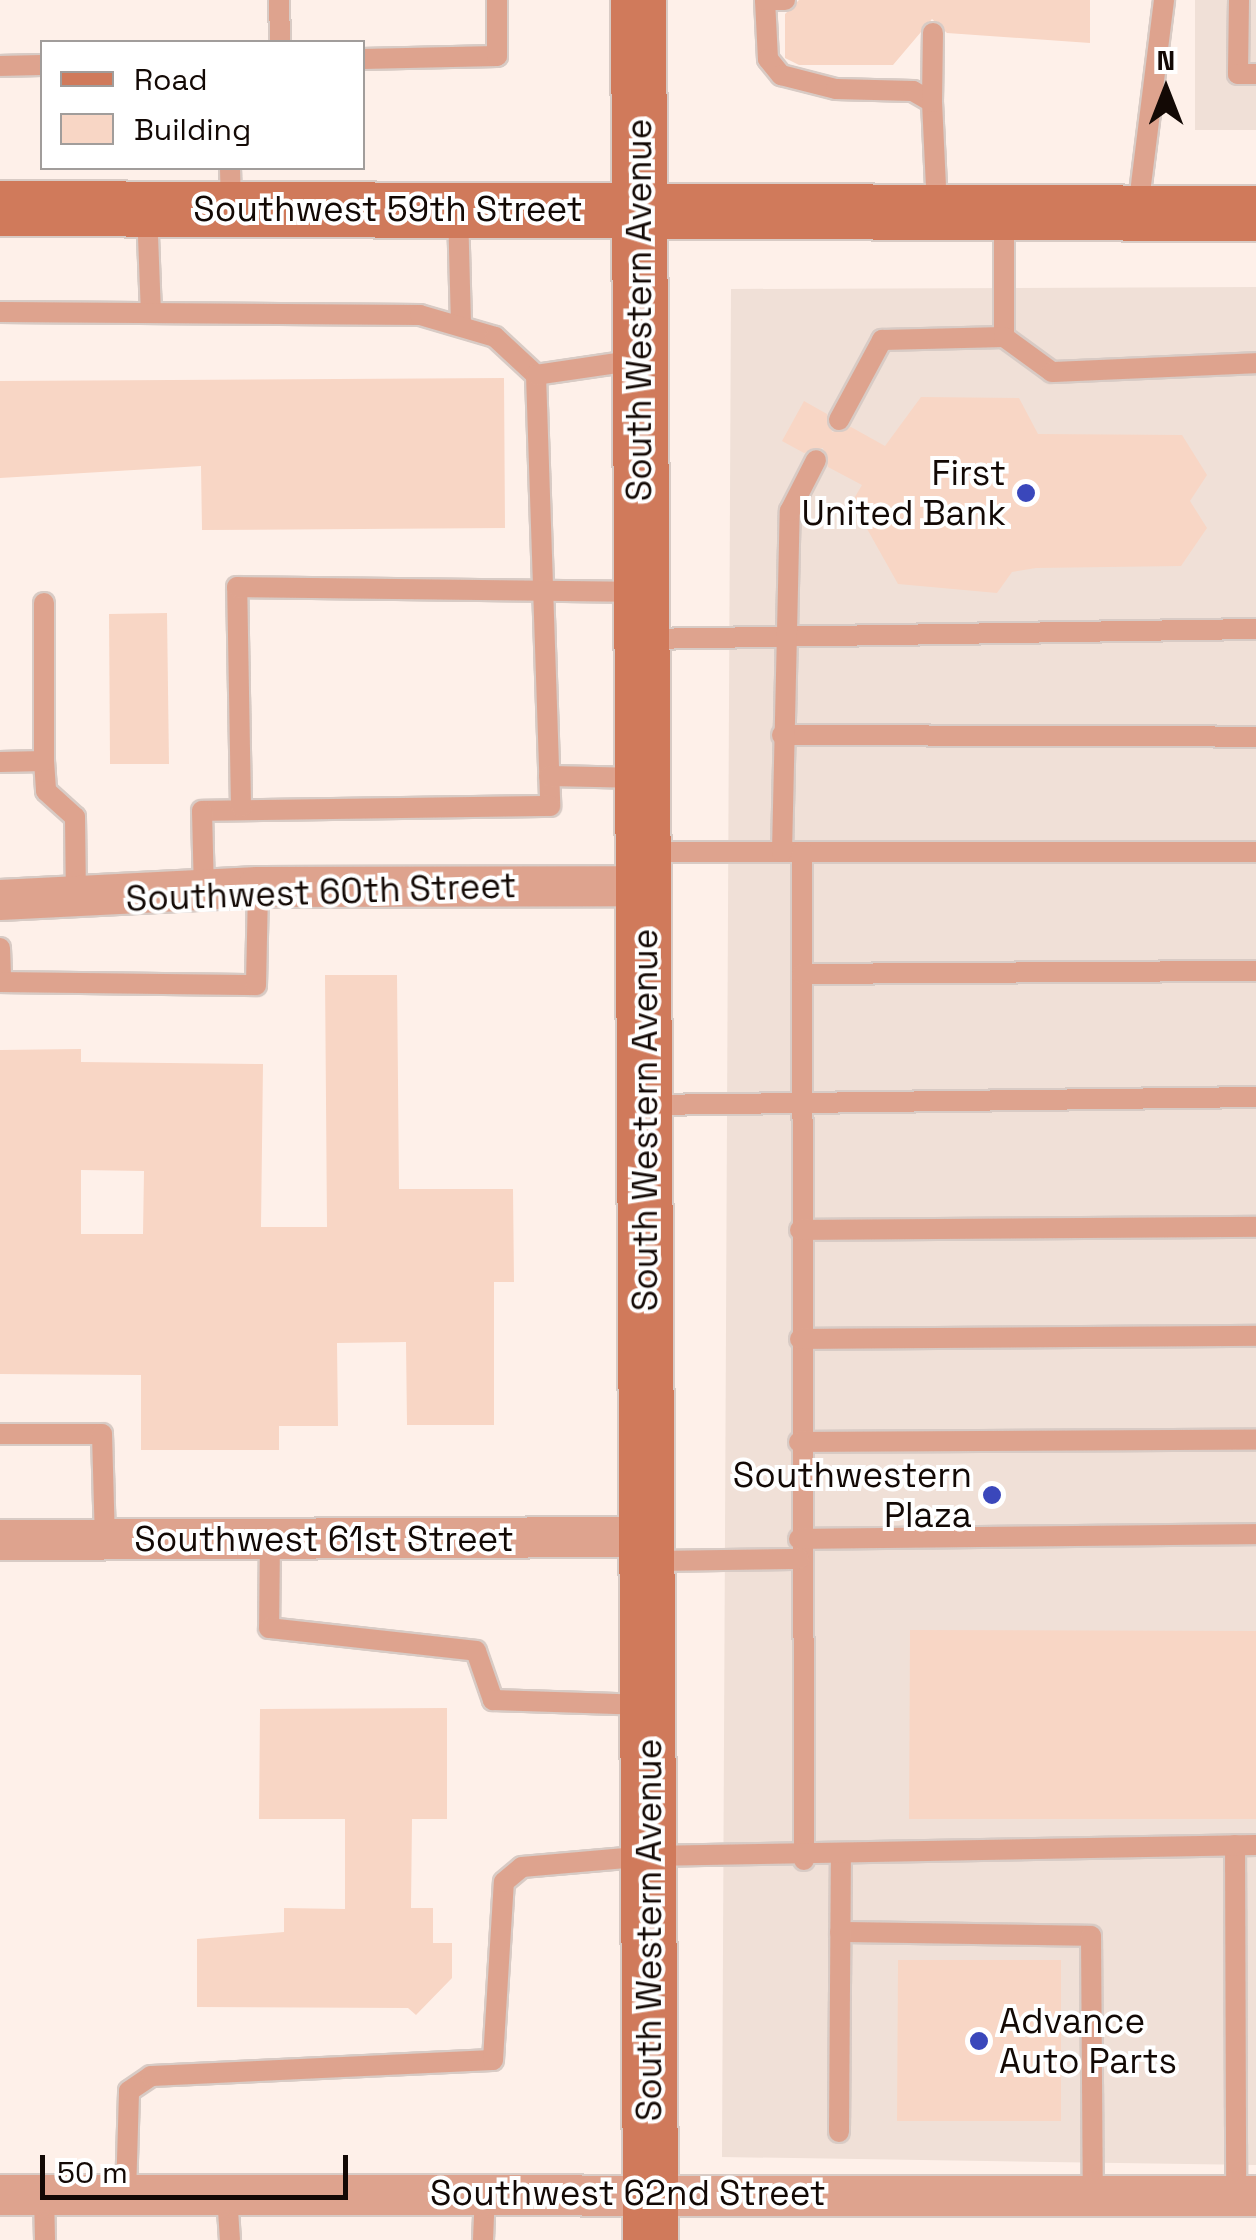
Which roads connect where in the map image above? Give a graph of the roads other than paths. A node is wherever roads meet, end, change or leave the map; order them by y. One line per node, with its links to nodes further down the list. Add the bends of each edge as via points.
1 (279, 0): 9 (lane)
2 (497, 0): 10 (lane, via 497,56)
3 (638, 0): 19 (main road, South Western Avenue)
4 (765, 0): 5 (lane); 14 (lane, via 768,58 781,75 836,89 913,91)
5 (785, 0)
6 (1164, 0): 21 (lane)
7 (1239, 0): 13 (lane, via 1238,74)
8 (933, 33): 14 (lane)
9 (280, 40)
10 (365, 59)
11 (0, 66): 12 (lane)
12 (40, 66)
13 (1256, 74)
14 (932, 102): 16 (lane)
15 (230, 189): 20 (main road, Southwest 59th Street); 22 (main road, Southwest 59th Street)
16 (937, 207): 17 (main road, Southwest 59th Street); 19 (main road, Southwest 59th Street)
17 (1004, 207): 21 (main road, Southwest 59th Street); 27 (lane)
18 (0, 208): 20 (main road, Southwest 59th Street)
19 (639, 208): 22 (main road, Southwest 59th Street); 28 (main road, South Western Avenue)
20 (147, 209): 25 (lane)
21 (1138, 209): 23 (main road, Southwest 59th Street)
22 (458, 210): 26 (lane)
23 (1256, 212)
24 (0, 312): 25 (lane)
25 (151, 313): 26 (lane, via 379,313)
26 (461, 323): 30 (lane, via 495,336)
27 (1004, 336): 29 (lane, via 1052,372); 31 (lane, via 882,340)
28 (641, 360): 30 (lane); 35 (main road, South Western Avenue)
29 (1256, 363)
30 (536, 375): 33 (lane)
31 (839, 420)
32 (816, 460): 37 (lane, via 790,511)
33 (549, 593): 35 (lane); 42 (lane); 44 (lane, via 237,587)
34 (44, 603): 40 (lane)
35 (641, 616): 37 (lane); 43 (main road, South Western Avenue)
36 (1256, 629): 37 (lane)
37 (782, 639): 38 (lane)
38 (782, 735): 39 (lane); 45 (lane)
39 (1256, 736)
40 (44, 761): 41 (lane); 51 (lane, via 46,791 75,818)
41 (0, 762)
42 (549, 776): 43 (lane); 44 (lane, via 550,806)
43 (642, 778): 47 (main road, South Western Avenue)
44 (241, 807): 49 (lane, via 202,810)
45 (792, 852): 46 (lane); 47 (lane); 54 (lane)
46 (1256, 852)
47 (643, 869): 48 (street, Southwest 60th Street); 57 (main road, South Western Avenue)
48 (258, 887): 49 (street, Southwest 60th Street); 52 (lane, via 256,985 1,982)
49 (204, 892): 51 (street, Southwest 60th Street)
50 (0, 900): 51 (street, Southwest 60th Street)
51 (76, 900)
52 (0, 948)
53 (1256, 971): 54 (lane)
54 (802, 974): 56 (lane)
55 (1256, 1097): 56 (lane)
56 (801, 1102): 57 (lane); 59 (lane)
57 (645, 1105): 69 (main road, South Western Avenue)
58 (1256, 1227): 59 (lane)
59 (800, 1230): 61 (lane)
60 (1256, 1336): 61 (lane)
61 (800, 1339): 64 (lane)
62 (0, 1434): 67 (lane, via 102,1434)
63 (1256, 1440): 64 (lane)
64 (800, 1442): 70 (lane)
65 (1256, 1534): 70 (lane)
66 (270, 1538): 67 (street, Southwest 61st Street); 69 (street, Southwest 61st Street); 71 (lane, via 269,1628 476,1651 493,1700)
67 (105, 1539): 68 (street, Southwest 61st Street)
68 (0, 1540)
69 (648, 1549): 70 (lane); 71 (main road, South Western Avenue)
70 (799, 1549): 75 (lane)
71 (648, 1705): 73 (main road, South Western Avenue)
72 (1246, 1845): 74 (lane); 77 (lane)
73 (648, 1856): 75 (lane); 80 (lane, via 522,1867 504,1882 493,2060 151,2076 129,2091); 86 (main road, South Western Avenue)
74 (842, 1856): 75 (lane); 76 (lane)
75 (804, 1860)
76 (840, 1932): 78 (lane); 85 (lane, via 1091,1936)
77 (1246, 1965): 84 (lane)
78 (839, 2132)
79 (485, 2193): 81 (street, Southwest 62nd Street); 86 (street, Southwest 62nd Street); 89 (lane)
80 (126, 2194): 81 (street, Southwest 62nd Street); 83 (street, Southwest 62nd Street)
81 (227, 2194): 88 (lane)
82 (0, 2195): 83 (street, Southwest 62nd Street)
83 (44, 2195): 87 (lane)
84 (1246, 2196): 85 (street, Southwest 62nd Street)
85 (1093, 2198): 86 (street, Southwest 62nd Street)
86 (650, 2216)
87 (45, 2240)
88 (230, 2240)
89 (483, 2240)

